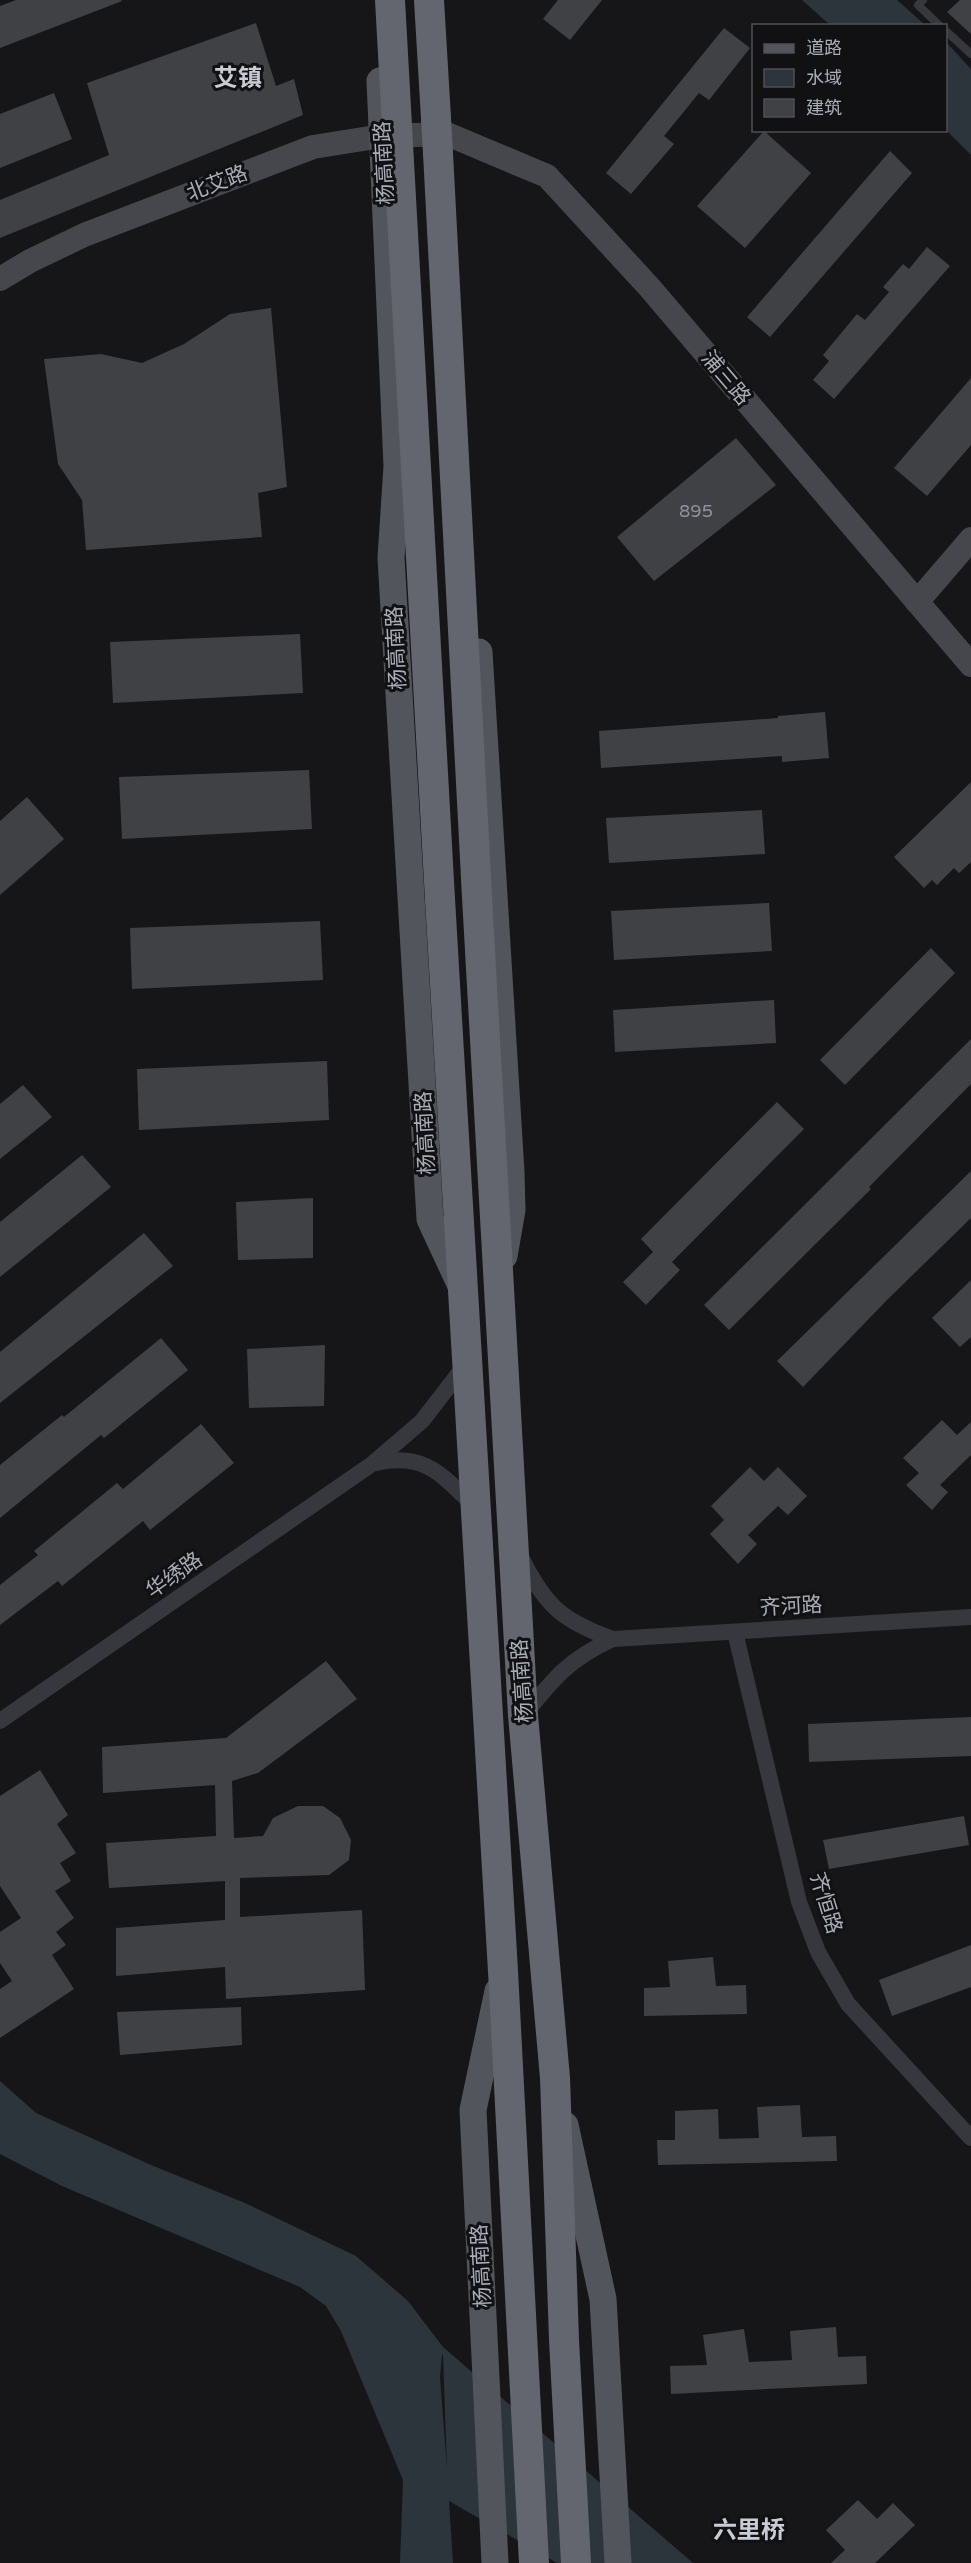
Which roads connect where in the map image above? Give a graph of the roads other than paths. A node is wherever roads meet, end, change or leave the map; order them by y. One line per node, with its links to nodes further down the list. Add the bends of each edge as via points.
1 (376, 0): 10 (main road, 杨高南路)
2 (390, 0): 16 (highway, 杨高南路, bridge)
3 (429, 0): 15 (highway, 杨高南路, bridge)
4 (440, 0): 9 (main road, 杨高南路)
5 (922, 0): 6 (lane, via 918,5)
6 (938, 24)
7 (947, 33): 8 (lane)
8 (971, 54)
9 (447, 134): 10 (street, 北艾路); 13 (street, 浦三路, via 547,176 650,288); 15 (main road, 杨高南路, via 511,1172 512,1210)
10 (382, 136): 11 (street, 北艾路, via 302,151 84,235); 16 (main road, 杨高南路, via 397,466 391,558 430,1219)
11 (0, 279)
12 (971, 539): 13 (street)
13 (917, 602): 14 (street, 浦三路)
14 (971, 665)
15 (499, 1284): 20 (highway, 杨高南路)
16 (462, 1289): 17 (highway, 杨高南路)
17 (466, 1364): 18 (street, 华绣路, via 422,1421); 19 (highway, 杨高南路)
18 (372, 1464): 19 (street, 华绣路, via 397,1458 417,1461 438,1471); 25 (street, 华绣路)
19 (475, 1507): 26 (highway, 杨高南路)
20 (513, 1542): 23 (street, 齐河路, via 536,1587 552,1606 582,1626); 24 (highway, 杨高南路)
21 (971, 1617): 22 (street, 齐河路)
22 (735, 1632): 23 (street, 齐河路); 28 (street, 齐恒路, via 799,1902 818,1952 855,2011)
23 (614, 1639): 24 (street, 齐河路, via 573,1660)
24 (523, 1715): 27 (highway, 杨高南路)
25 (0, 1721)
26 (502, 1971): 29 (main road, 杨高南路, via 473,2110); 30 (highway, 杨高南路)
27 (555, 2078): 31 (highway, 杨高南路); 32 (main road, 杨高南路, via 603,2299)
28 (971, 2138)
29 (495, 2563)
30 (534, 2563)
31 (576, 2563)
32 (618, 2563)

